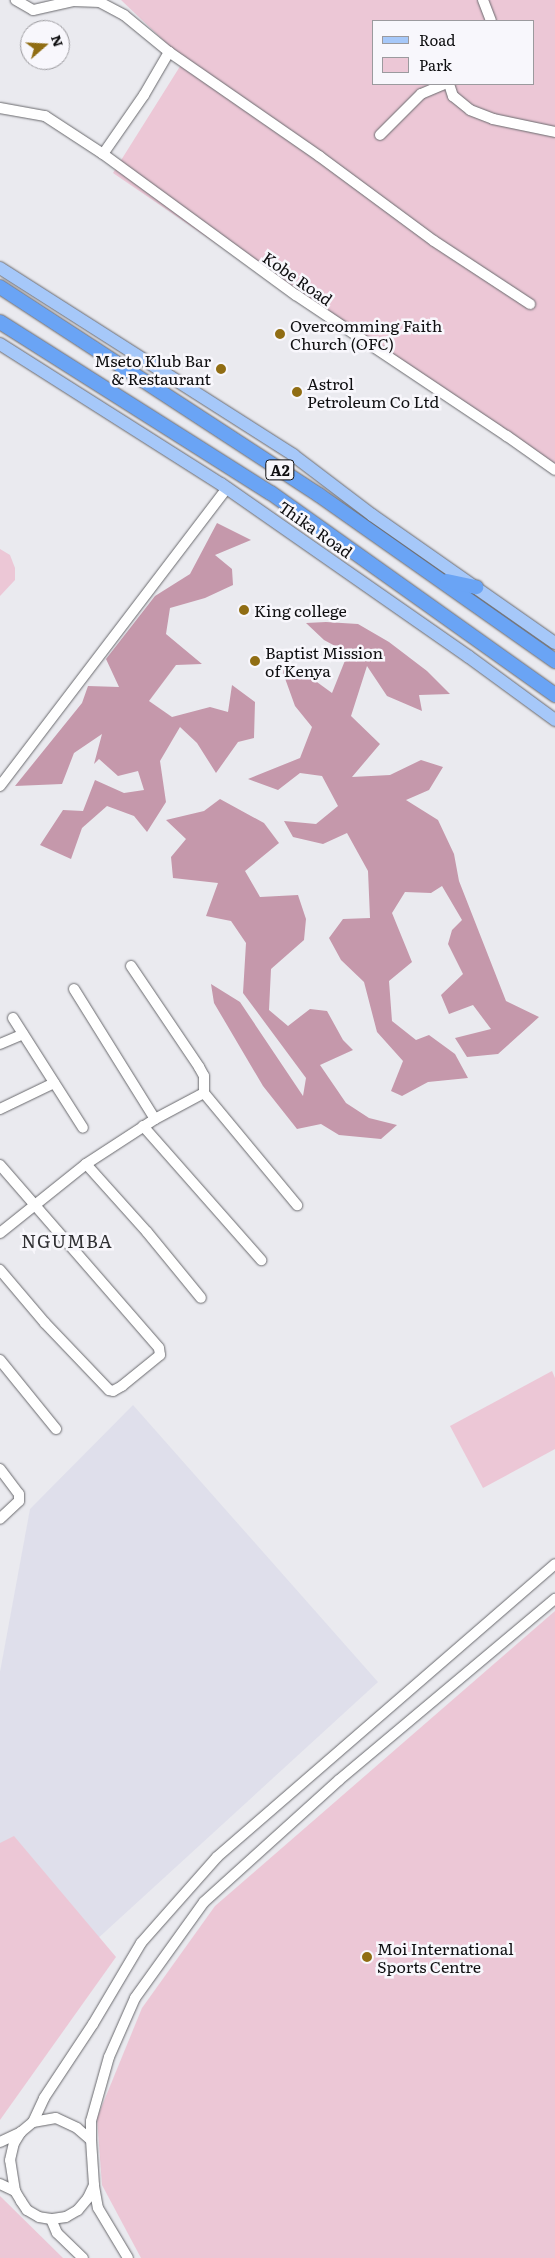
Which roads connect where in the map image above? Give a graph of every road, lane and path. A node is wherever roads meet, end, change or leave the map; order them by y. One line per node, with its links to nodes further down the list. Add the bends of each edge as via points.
1 (16, 0): 4 (street, via 33,10 73,1 100,2 124,16)
2 (483, 0): 3 (street)
3 (491, 20)
4 (169, 52): 10 (street); 13 (street)
5 (442, 85): 9 (street, via 421,94)
6 (449, 85): 8 (street, via 453,96 470,110 493,119)
7 (0, 108): 10 (street, Kobe Road, via 45,116)
8 (555, 132)
9 (380, 135)
10 (103, 154): 16 (street, Kobe Road, via 290,291)
11 (0, 268): 19 (main road, via 293,455)
12 (0, 287): 18 (highway, Thika Road / A2, via 319,495)
13 (530, 304)
14 (0, 322): 22 (highway, Thika Road / A2, via 271,493)
15 (0, 344): 17 (main road, Thika Road)
16 (555, 470)
17 (227, 488): 23 (main road, Thika Road); 24 (street)
18 (439, 579): 19 (highway); 21 (highway, Thika Road / A2)
19 (476, 587): 20 (main road)
20 (555, 643)
21 (555, 661)
22 (555, 695)
23 (555, 720)
24 (0, 786)
25 (131, 966): 31 (street, via 199,1067 204,1076)
26 (74, 988): 33 (street)
27 (13, 1018): 28 (street)
28 (23, 1034): 29 (street); 30 (street)
29 (0, 1044)
30 (54, 1083): 32 (street); 35 (street)
31 (204, 1093): 33 (street); 39 (street)
32 (0, 1109)
33 (155, 1119): 34 (street)
34 (142, 1126): 36 (street); 41 (street)
35 (83, 1128)
36 (86, 1164): 38 (street); 43 (street)
37 (0, 1165): 38 (street)
38 (34, 1204): 40 (street); 42 (street, via 159,1348 160,1355 122,1386 109,1390)
39 (297, 1205)
40 (0, 1233)
41 (262, 1260)
42 (0, 1270)
43 (201, 1298)
44 (0, 1360): 45 (street)
45 (56, 1429)
46 (0, 1469): 47 (street, via 19,1494 19,1501)
47 (0, 1519)
48 (555, 1564): 50 (street, via 218,1857 141,1943 44,2098)
49 (555, 1599): 52 (street, via 339,1780 204,1902 135,1998 109,2057 91,2121)
50 (33, 2122): 51 (street); 52 (street, via 56,2118)
51 (21, 2132): 53 (street); 56 (street, via 10,2160)
52 (91, 2140): 55 (street)
53 (0, 2142)
54 (0, 2184): 56 (street)
55 (94, 2185): 57 (street, via 78,2210 66,2217); 59 (street, via 98,2208)
56 (15, 2191): 57 (street, via 27,2210)
57 (51, 2219): 58 (street, via 57,2233)
58 (83, 2258)
59 (128, 2258)

